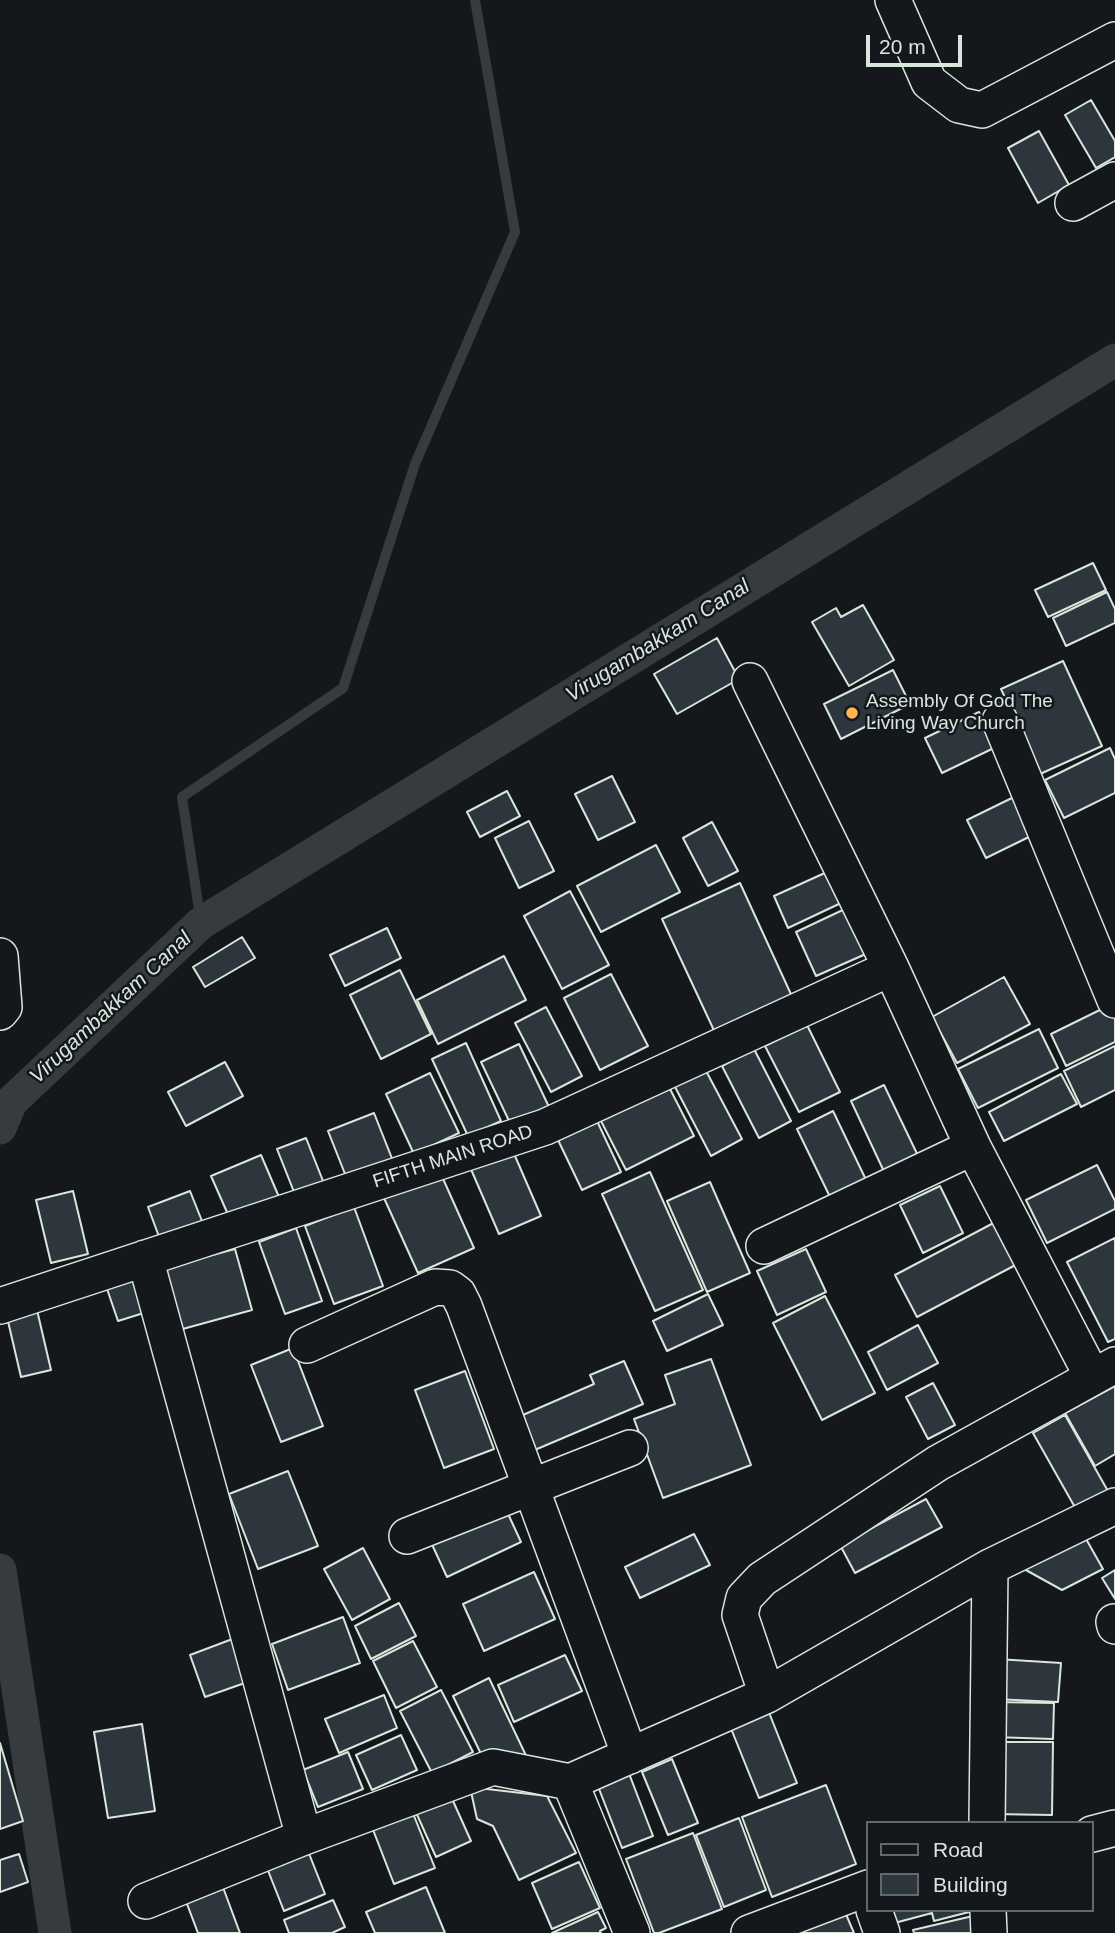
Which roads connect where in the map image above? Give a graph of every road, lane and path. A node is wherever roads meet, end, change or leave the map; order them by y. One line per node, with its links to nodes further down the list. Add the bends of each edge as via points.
1 (893, 0): 2 (street, via 929,82 959,105 982,110)
2 (1115, 40)
3 (1115, 180): 4 (street)
4 (1073, 203)
5 (750, 681): 8 (street)
6 (1000, 721): 9 (street)
7 (0, 956): 10 (street)
8 (891, 968): 11 (street); 13 (street, FIFTH MAIN ROAD, via 545,1127)
9 (1115, 1000)
10 (1, 1008)
11 (972, 1147): 12 (street); 16 (street)
12 (764, 1246)
13 (145, 1258): 14 (street, FIFTH MAIN ROAD); 28 (street)
14 (0, 1306)
15 (307, 1345): 18 (street, via 435,1287 458,1293)
16 (1103, 1370): 22 (street, via 938,1463 762,1579 744,1598 740,1615)
17 (630, 1448): 18 (street)
18 (531, 1487): 20 (street); 23 (street)
19 (1115, 1506): 21 (street)
20 (407, 1536)
21 (990, 1567): 22 (street); 25 (street)
22 (767, 1695): 23 (street)
23 (630, 1756): 24 (street)
24 (570, 1782): 28 (street, via 493,1767); 33 (street)
25 (987, 1821)
26 (1115, 1828): 27 (street)
27 (1094, 1833)
28 (304, 1837): 30 (street)
29 (866, 1896): 34 (street)
30 (146, 1901)
31 (875, 1912): 35 (street)
32 (988, 1912): 36 (street)
33 (632, 1933)
34 (749, 1933)
35 (882, 1933)
36 (989, 1933)

